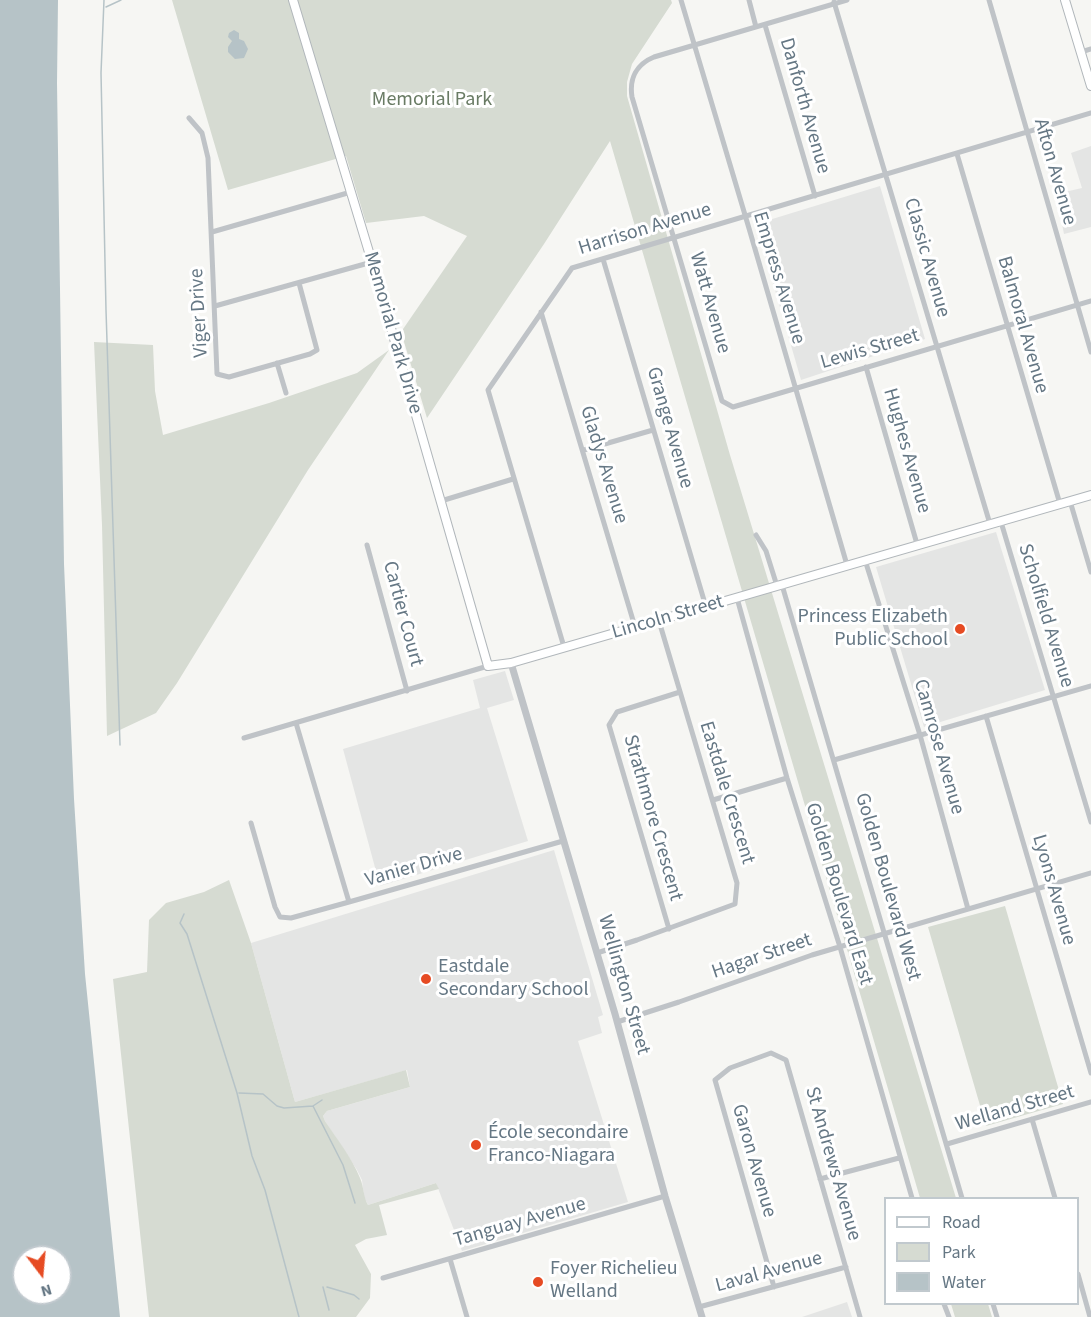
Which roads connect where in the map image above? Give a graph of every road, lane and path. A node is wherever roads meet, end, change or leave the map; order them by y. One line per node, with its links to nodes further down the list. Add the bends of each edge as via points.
1 (293, 0): 19 (main road, Memorial Park Drive)
2 (681, 0): 10 (street, Empress Avenue)
3 (749, 0): 9 (street)
4 (847, 0): 7 (street)
5 (989, 0): 16 (street, Afton Avenue)
6 (1065, 0): 12 (main road)
7 (834, 2): 8 (street); 18 (street, Classic Avenue)
8 (765, 25): 9 (street); 20 (street, Danforth Avenue)
9 (756, 27): 10 (street)
10 (694, 45): 21 (street, Empress Avenue); 23 (street, Watt Avenue, via 643,62 631,84)
11 (1091, 49): 12 (street)
12 (1081, 52): 13 (main road)
13 (1091, 86)
14 (1091, 113): 16 (street, Harrison Avenue)
15 (189, 118): 22 (street, Viger Drive, via 202,133 207,152)
16 (1027, 132): 17 (street, Harrison Avenue); 28 (street, Afton Avenue)
17 (957, 154): 18 (street, Harrison Avenue); 31 (street, Balmoral Avenue)
18 (885, 174): 20 (street, Harrison Avenue); 32 (street, Classic Avenue)
19 (351, 192): 22 (street); 25 (main road, Memorial Park Drive)
20 (815, 196): 21 (street, Harrison Avenue)
21 (744, 217): 23 (street, Harrison Avenue); 36 (street, Empress Avenue)
22 (212, 232): 29 (street, Viger Drive)
23 (674, 237): 24 (street, Harrison Avenue); 38 (street, Watt Avenue, via 722,402)
24 (603, 259): 30 (street, Harrison Avenue, via 572,268); 39 (street, Grange Avenue)
25 (372, 262): 26 (street); 43 (main road, Memorial Park Drive)
26 (299, 283): 29 (street); 34 (street, Viger Drive, via 317,350)
27 (1091, 301): 28 (street, Lewis Street)
28 (1077, 305): 31 (street, Lewis Street); 33 (street, Afton Avenue)
29 (215, 306): 34 (street, Viger Drive, via 218,374 229,377)
30 (541, 312): 40 (street, Gladys Avenue); 41 (street, Harrison Avenue, via 488,390)
31 (1007, 326): 32 (street, Lewis Street); 45 (street, Balmoral Avenue)
32 (936, 347): 35 (street, Lewis Street); 47 (street, Classic Avenue)
33 (1091, 352)
34 (278, 363): 37 (street)
35 (866, 367): 36 (street, Lewis Street); 49 (street, Hughes Avenue)
36 (795, 388): 38 (street, Lewis Street, via 733,407); 52 (street, Empress Avenue)
37 (286, 393)
38 (727, 405)
39 (654, 430): 40 (street); 56 (street, Grange Avenue)
40 (584, 450): 58 (street, Gladys Avenue)
41 (513, 479): 43 (street); 59 (street, Harrison Avenue)
42 (1091, 495): 44 (main road, Lincoln Street)
43 (441, 501): 61 (main road, Memorial Park Drive)
44 (1070, 501): 45 (main road, Lincoln Street); 53 (street)
45 (1060, 504): 46 (main road, Lincoln Street)
46 (1001, 522): 47 (main road, Lincoln Street); 65 (street, Scholfield Avenue)
47 (990, 524): 49 (main road, Lincoln Street)
48 (756, 535): 54 (street, Golden Boulevard West)
49 (917, 544): 51 (main road, Lincoln Street)
50 (368, 545): 63 (street, Cartier Court)
51 (866, 560): 52 (main road, Lincoln Street); 68 (street, Camrose Avenue)
52 (847, 565): 54 (main road, Lincoln Street)
53 (1091, 572)
54 (780, 586): 55 (main road, Lincoln Street); 70 (street, Golden Boulevard West)
55 (737, 598): 56 (main road, Lincoln Street); 71 (street, Golden Boulevard East)
56 (706, 607): 57 (main road, Lincoln Street)
57 (658, 621): 58 (main road, Lincoln Street); 64 (street, Eastdale Crescent)
58 (635, 627): 59 (main road, Lincoln Street)
59 (564, 647): 60 (main road, Lincoln Street)
60 (511, 663): 61 (main road, Lincoln Street); 75 (street, Wellington Street)
61 (488, 666): 63 (street, Lincoln Street)
62 (1091, 686): 65 (street)
63 (407, 691): 67 (street, Lincoln Street)
64 (680, 692): 72 (street, Eastdale Crescent); 80 (street, Strathmore Crescent, via 616,712 609,725)
65 (1054, 696): 66 (street); 73 (street, Scholfield Avenue)
66 (986, 716): 68 (street); 77 (street, Lyons Avenue)
67 (296, 723): 69 (street, Lincoln Street); 78 (street, Vanier Drive)
68 (920, 735): 70 (street); 79 (street, Camrose Avenue)
69 (244, 738)
70 (834, 760): 81 (street, Golden Boulevard West)
71 (787, 778): 72 (street); 82 (street, Golden Boulevard East)
72 (712, 800): 80 (street, Eastdale Crescent, via 737,883 735,904)
73 (1091, 822)
74 (250, 823): 78 (street, via 280,917 291,918)
75 (563, 841): 78 (street, Vanier Drive); 83 (street, Wellington Street)
76 (1091, 873): 77 (street, Hagar Street)
77 (1037, 889): 79 (street, Hagar Street); 86 (street, Lyons Avenue)
78 (349, 902)
79 (968, 909): 81 (street, Hagar Street)
80 (669, 929): 83 (street, Eastdale Crescent)
81 (884, 934): 82 (street, Hagar Street); 89 (street, Golden Boulevard West)
82 (840, 947): 84 (street, Hagar Street); 90 (street, Golden Boulevard East)
83 (597, 953): 84 (street, Wellington Street)
84 (617, 1022): 92 (street, Wellington Street)
85 (747, 1062): 91 (street, St Andrews Avenue, via 771,1053 786,1060); 100 (street, Garon Avenue, via 730,1068 715,1080)
86 (1091, 1073)
87 (1091, 1102): 88 (street, Welland Street)
88 (1032, 1119): 89 (street, Welland Street); 95 (street)
89 (946, 1144): 94 (street, Golden Boulevard West)
90 (899, 1158): 91 (street); 93 (street, Golden Boulevard East)
91 (820, 1179): 97 (street, St Andrews Avenue)
92 (666, 1196): 96 (street, Tanguay Avenue); 101 (street, Wellington Street)
93 (912, 1197)
94 (962, 1197)
95 (1055, 1197)
96 (450, 1259): 98 (street, Tanguay Avenue); 102 (street)
97 (846, 1267): 100 (street, Laval Avenue); 104 (street, St Andrews Avenue)
98 (383, 1278)
99 (1079, 1281): 105 (street)
100 (774, 1287): 101 (street, Laval Avenue)
101 (699, 1308): 103 (street, Wellington Street)
102 (467, 1317)
103 (702, 1317)
104 (860, 1317)
105 (1090, 1317)

